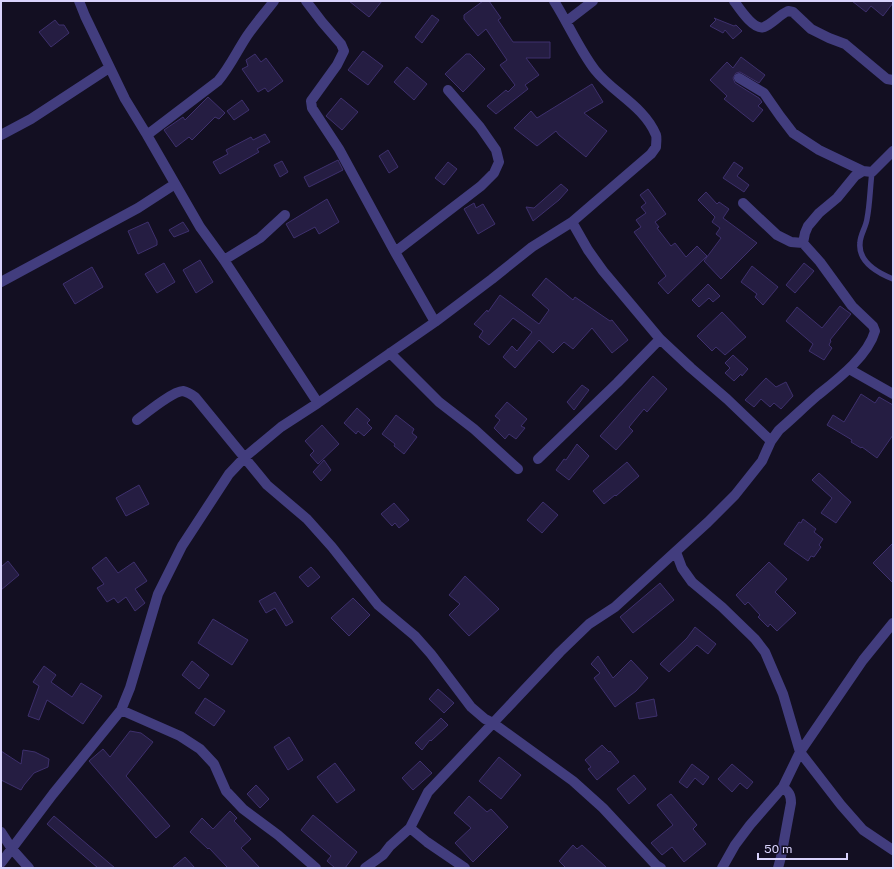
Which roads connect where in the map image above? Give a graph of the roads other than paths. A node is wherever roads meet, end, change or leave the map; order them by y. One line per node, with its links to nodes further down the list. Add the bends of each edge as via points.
1 (79, 1): 8 (street)
2 (274, 1): 12 (street, via 251,30 218,81)
3 (306, 1): 21 (street, via 325,27 342,44 344,51 311,101 312,108 340,149)
4 (554, 1): 7 (street)
5 (593, 1): 7 (street)
6 (734, 1): 10 (street, via 749,20 760,28 788,11 793,12 811,29 845,44 887,79)
7 (567, 21): 19 (street, via 595,70 644,117 656,136 656,147 651,154)
8 (109, 68): 12 (street); 13 (street, via 31,119)
9 (739, 78): 15 (street, via 764,93 793,133 819,150)
10 (893, 80)
11 (448, 90): 21 (street, via 484,132 496,150 499,162 494,173 481,186)
12 (147, 134): 16 (street)
13 (1, 135)
14 (893, 151): 15 (street)
15 (868, 172): 20 (street, via 855,176 819,213 805,233); 23 (lane, via 867,221 860,242 860,252 870,266)
16 (175, 184): 22 (street, via 200,227); 24 (street, via 138,208)
17 (743, 202): 20 (street, via 777,235 791,242)
18 (286, 215): 22 (street, via 260,238)
19 (572, 222): 25 (street, via 532,247); 26 (street, via 603,271)
20 (803, 243): 28 (street, via 875,331 873,338)
21 (395, 252): 25 (street)
22 (224, 260): 30 (street)
23 (893, 279)
24 (1, 282)
25 (435, 322): 27 (street)
26 (660, 339): 32 (street); 34 (street)
27 (390, 353): 30 (street); 35 (street, via 439,402 474,429)
28 (849, 369): 29 (street); 32 (street, via 779,430)
29 (893, 394)
30 (318, 403): 33 (street, via 281,427)
31 (137, 420): 33 (street, via 157,405 185,391 195,397)
32 (771, 441): 36 (street, via 762,461 735,495)
33 (245, 457): 38 (street, via 229,474 182,546 158,594); 39 (street, via 267,485 303,515 332,546 378,605 415,636 471,707)
34 (538, 459)
35 (518, 470)
36 (676, 552): 39 (street, via 615,607 589,624); 40 (street, via 682,568 692,582 722,607 765,652 783,694)
37 (893, 623): 40 (street, via 863,660)
38 (121, 710): 44 (street); 48 (street, via 180,736 200,749 214,764 226,791 243,809)
39 (493, 723): 42 (street, via 428,792); 51 (street, via 573,781)
40 (800, 752): 41 (street); 45 (street, via 863,830)
41 (783, 787): 52 (street, via 734,845); 53 (street, via 791,797 791,803)
42 (410, 828): 49 (street); 50 (street)
43 (1, 832): 44 (street)
44 (12, 849): 46 (street); 47 (street)
45 (893, 850)
46 (1, 863)
47 (30, 868)
48 (316, 868)
49 (366, 868)
50 (465, 868)
51 (661, 868)
52 (722, 868)
53 (778, 868)

